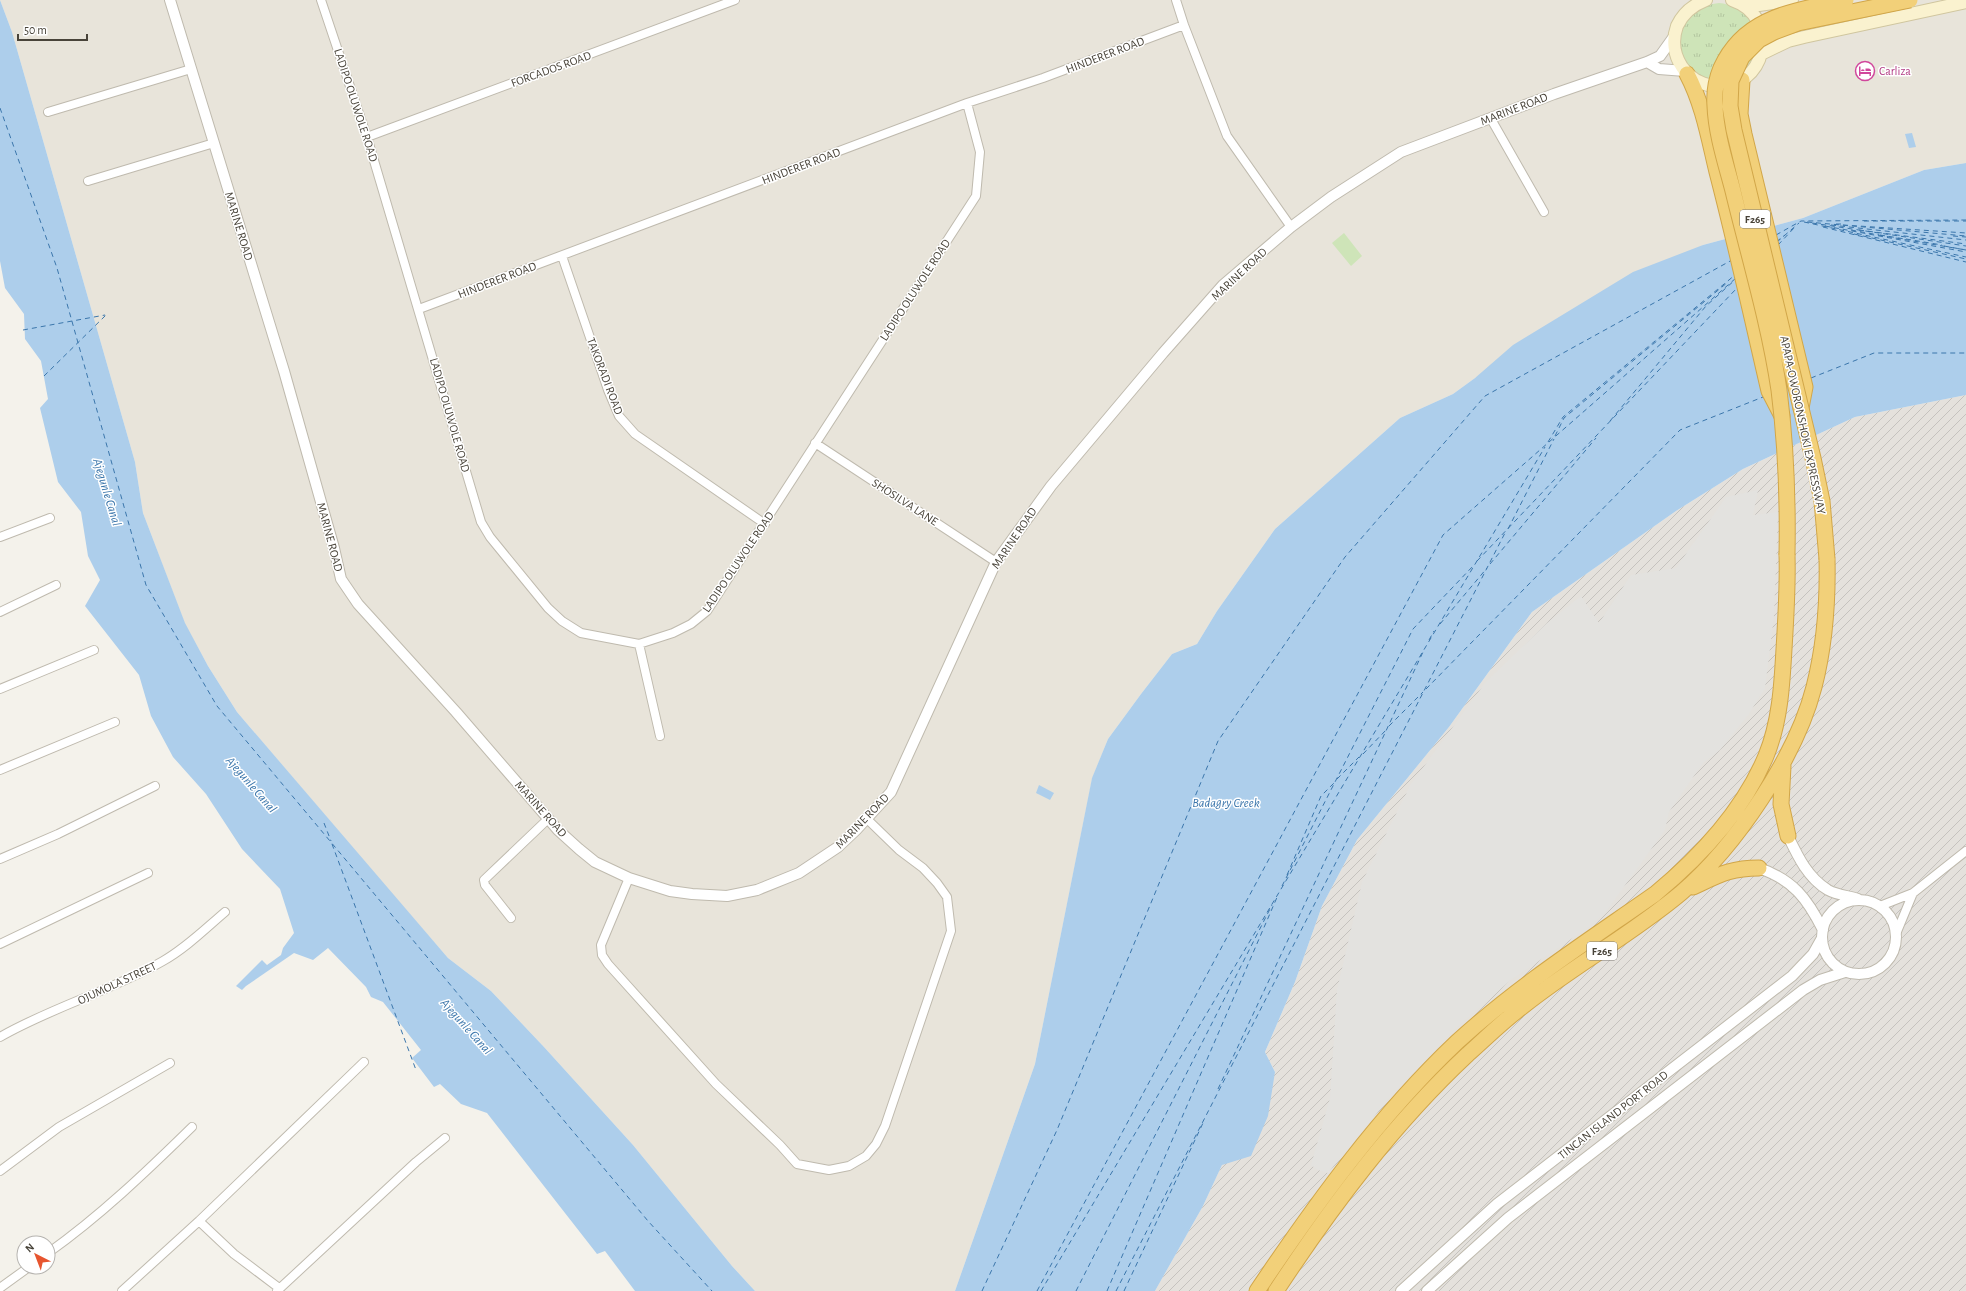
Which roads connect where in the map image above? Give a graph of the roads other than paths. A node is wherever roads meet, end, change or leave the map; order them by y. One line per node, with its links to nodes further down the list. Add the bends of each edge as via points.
1 (170, 0): 16 (street, MARINE ROAD)
2 (321, 0): 22 (street, LADIPO OLUWOLE ROAD)
3 (735, 0): 22 (street, FORCADOS ROAD)
4 (1176, 0): 12 (street)
5 (1706, 0): 11 (main road)
6 (1792, 0): 9 (main road, via 1760,5)
7 (1846, 0): 30 (highway, APAPA-OWORONSHOKI EXPRESSWAY / F265, bridge, via 1782,14 1749,31 1733,47 1722,67 1715,94 1718,128 1763,313)
8 (1910, 0): 29 (highway, APAPA-OWORONSHOKI EXPRESSWAY / F265, bridge, via 1798,23 1774,32 1759,40 1742,57 1731,81 1730,106 1734,130)
9 (1734, 1): 14 (main road, via 1750,11 1759,23 1763,39)
10 (1966, 2): 14 (main road, via 1788,41)
11 (1688, 6): 13 (main road)
12 (1184, 25): 19 (street, HINDERER ROAD, via 1043,78); 26 (street, via 1228,136)
13 (1675, 35): 15 (street, MARINE ROAD, via 1660,56); 17 (main road, via 1675,52)
14 (1761, 54): 18 (main road, via 1754,69)
15 (1647, 62): 17 (street, via 1659,69); 21 (street, MARINE ROAD)
16 (191, 69): 20 (street); 23 (street, MARINE ROAD)
17 (1686, 72): 18 (main road, via 1701,83 1709,85 1726,86); 30 (highway, via 1697,95 1726,206 1768,391)
18 (1742, 80): 29 (highway, via 1740,114 1805,386)
19 (967, 103): 27 (street, HINDERER ROAD); 31 (street, LADIPO OLUWOLE ROAD, via 980,152 976,196)
20 (48, 112)
21 (1491, 119): 25 (street); 26 (street, MARINE ROAD, via 1401,152 1331,197)
22 (367, 137): 28 (street, LADIPO OLUWOLE ROAD)
23 (214, 143): 24 (street); 46 (street, MARINE ROAD, via 284,371 341,578 358,604)
24 (88, 181)
25 (1544, 212)
26 (1291, 227): 35 (street, MARINE ROAD, via 1223,285 1163,353 1051,486)
27 (562, 256): 28 (street, HINDERER ROAD); 33 (street, TAKORADI ROAD, via 619,416 635,434)
28 (419, 310): 38 (street, LADIPO OLUWOLE ROAD, via 476,507 481,522 490,536 548,608 562,621 581,633)
29 (1801, 408): 43 (highway, APAPA-OWORONSHOKI EXPRESSWAY / F265, bridge, via 1822,501 1827,559 1826,620 1814,686 1798,731)
30 (1782, 416): 76 (highway, APAPA-OWORONSHOKI EXPRESSWAY / F265, bridge, via 1787,495 1788,591 1781,698 1766,755 1742,802 1702,852 1677,876 1517,991 1457,1042 1416,1084 1336,1178)
31 (815, 443): 33 (street, LADIPO OLUWOLE ROAD); 35 (street, SHOSILVA LANE)
32 (50, 518): 34 (street)
33 (765, 524): 38 (street, LADIPO OLUWOLE ROAD, via 707,611 691,624 673,633)
34 (0, 537)
35 (996, 562): 47 (street, MARINE ROAD, via 891,792)
36 (56, 586): 37 (street)
37 (0, 612)
38 (639, 644): 42 (street)
39 (94, 650): 40 (street)
40 (0, 689)
41 (115, 722): 44 (street)
42 (660, 736)
43 (1783, 760): 48 (highway, via 1781,804); 54 (highway, APAPA-OWORONSHOKI EXPRESSWAY / F265, via 1764,795 1742,827 1716,859)
44 (0, 770)
45 (155, 786): 50 (street, via 58,834)
46 (548, 819): 53 (street, MARINE ROAD, via 595,862); 59 (street, via 484,880 485,885)
47 (867, 819): 53 (street, MARINE ROAD, via 838,847 818,861 799,873 757,890 727,896 692,894 670,891); 53 (street, via 937,883 947,898 951,931 884,1126 876,1144 866,1156 849,1166 829,1170 798,1164 716,1084 608,964 602,955 601,945)
48 (1788, 836): 56 (street, via 1802,865 1813,878 1829,891)
49 (1966, 851): 55 (street)
50 (0, 859)
51 (1759, 868): 54 (highway, via 1739,868 1722,873); 60 (street, via 1776,874 1805,898)
52 (148, 873): 62 (street)
53 (629, 878)
54 (1682, 892): 77 (highway, APAPA-OWORONSHOKI EXPRESSWAY / F265, via 1522,1007 1428,1094 1350,1185)
55 (1914, 893): 57 (street); 61 (street)
56 (1860, 900): 57 (street); 60 (street, via 1852,900 1839,906 1828,916)
57 (1880, 906): 61 (street, via 1890,915)
58 (225, 912): 64 (street, OJUMOLA STREET, via 182,949 163,961)
59 (511, 918)
60 (1822, 934): 63 (street, via 1828,958); 78 (street, TINCAN ISLAND PORT ROAD, via 1813,954 1792,976 1497,1204)
61 (1896, 934): 63 (street, via 1893,953 1880,967 1863,974)
62 (0, 944)
63 (1845, 972): 79 (street, TINCAN ISLAND PORT ROAD, via 1820,980 1803,990 1508,1218)
64 (0, 1037)
65 (364, 1062): 70 (street)
66 (170, 1063): 69 (street, via 59,1127)
67 (192, 1127): 71 (street, via 113,1203)
68 (445, 1138): 74 (street)
69 (0, 1170)
70 (199, 1221): 74 (street); 75 (street)
71 (56, 1247)
72 (18, 1275): 73 (street)
73 (0, 1288)
74 (278, 1290)
75 (122, 1291)
76 (1257, 1291)
77 (1276, 1291)
78 (1401, 1291)
79 (1427, 1291)

